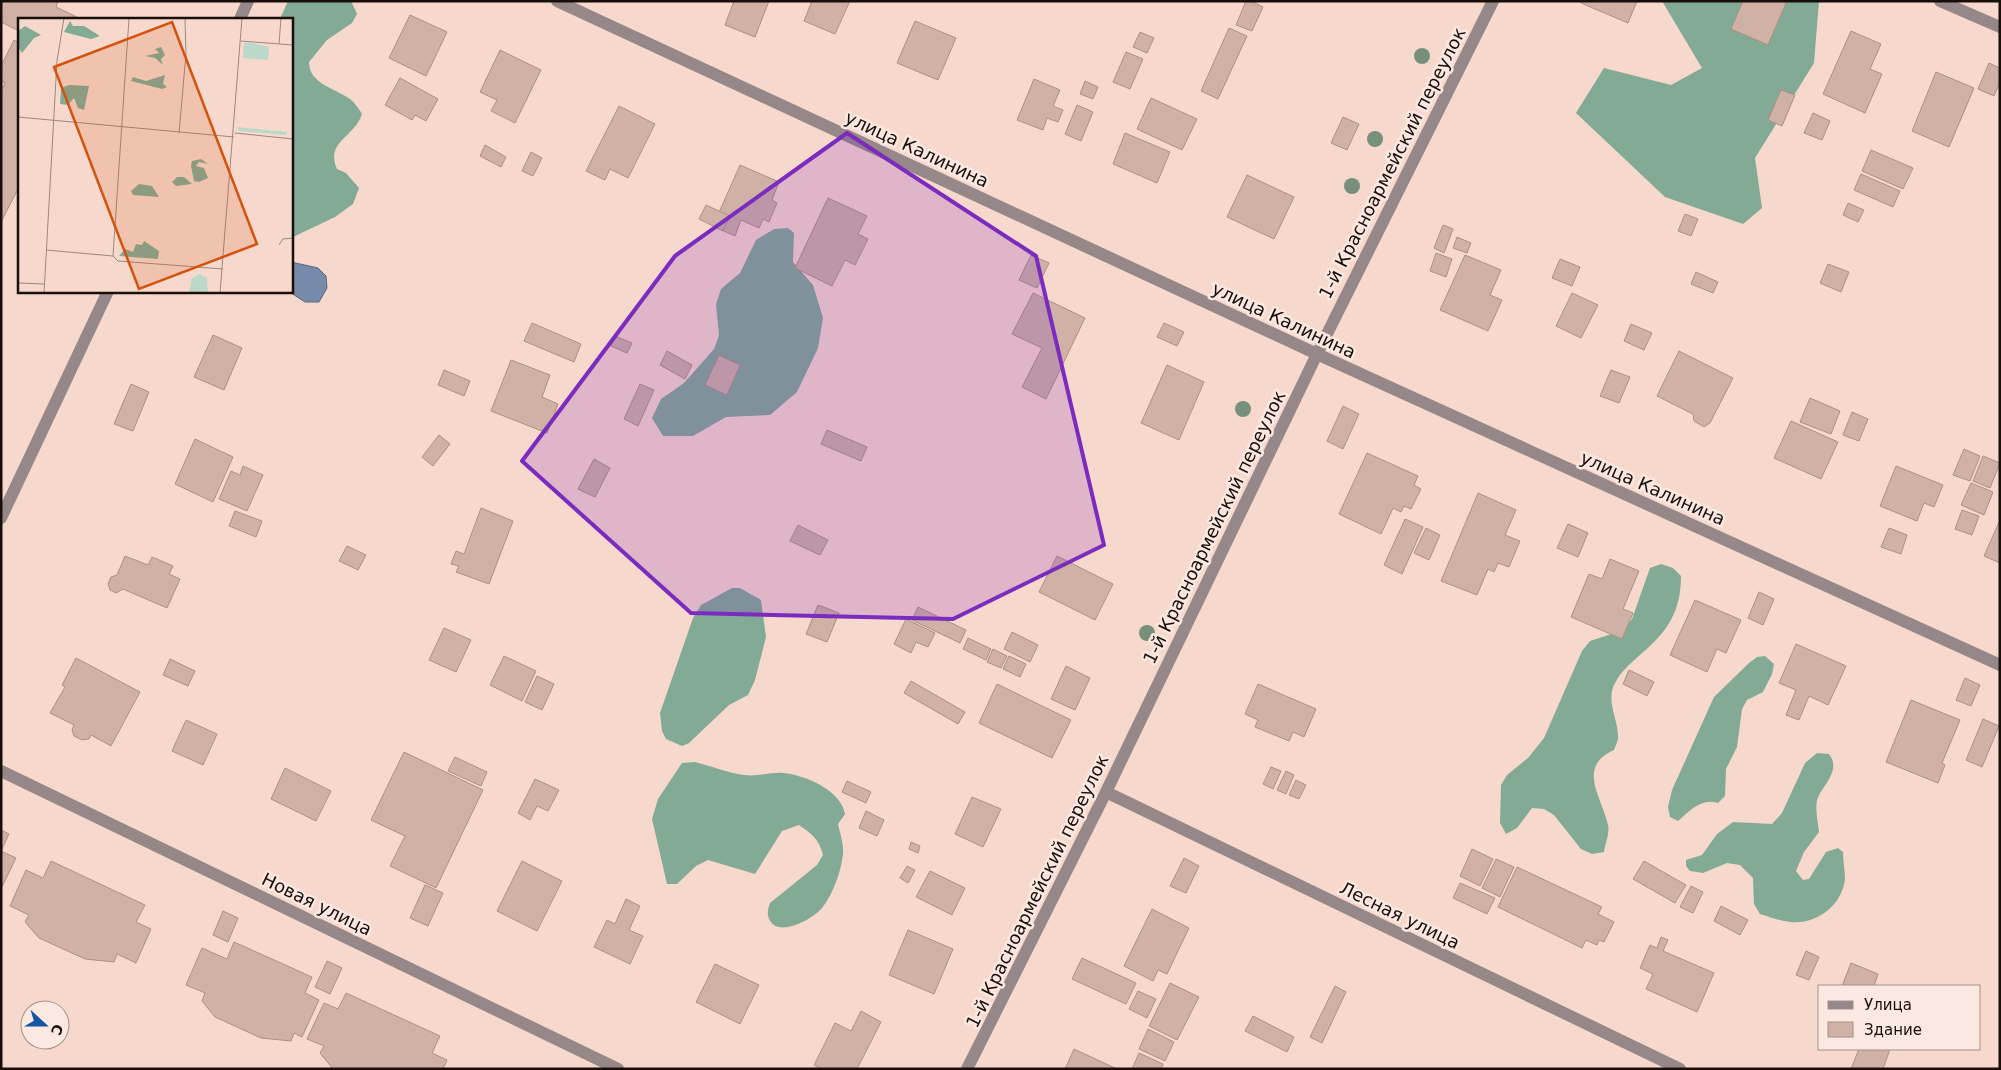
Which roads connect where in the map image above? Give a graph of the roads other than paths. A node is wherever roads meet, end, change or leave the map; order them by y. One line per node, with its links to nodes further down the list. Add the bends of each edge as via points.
1 (248, 1): 5 (street)
2 (557, 1): 8 (street, улица Калинина)
3 (1493, 1): 8 (street, 1-й Красноармейский переулок)
4 (1940, 1): 6 (street)
5 (240, 18)
6 (2000, 27)
7 (108, 292): 9 (street)
8 (1317, 354): 10 (street, улица Калинина); 12 (street, 1-й Красноармейский переулок)
9 (1, 518)
10 (2000, 664)
11 (1, 771): 13 (street, Новая улица)
12 (1106, 792): 14 (street, 1-й Красноармейский переулок); 15 (street, Лесная улица)
13 (618, 1069)
14 (968, 1069)
15 (1680, 1069)

